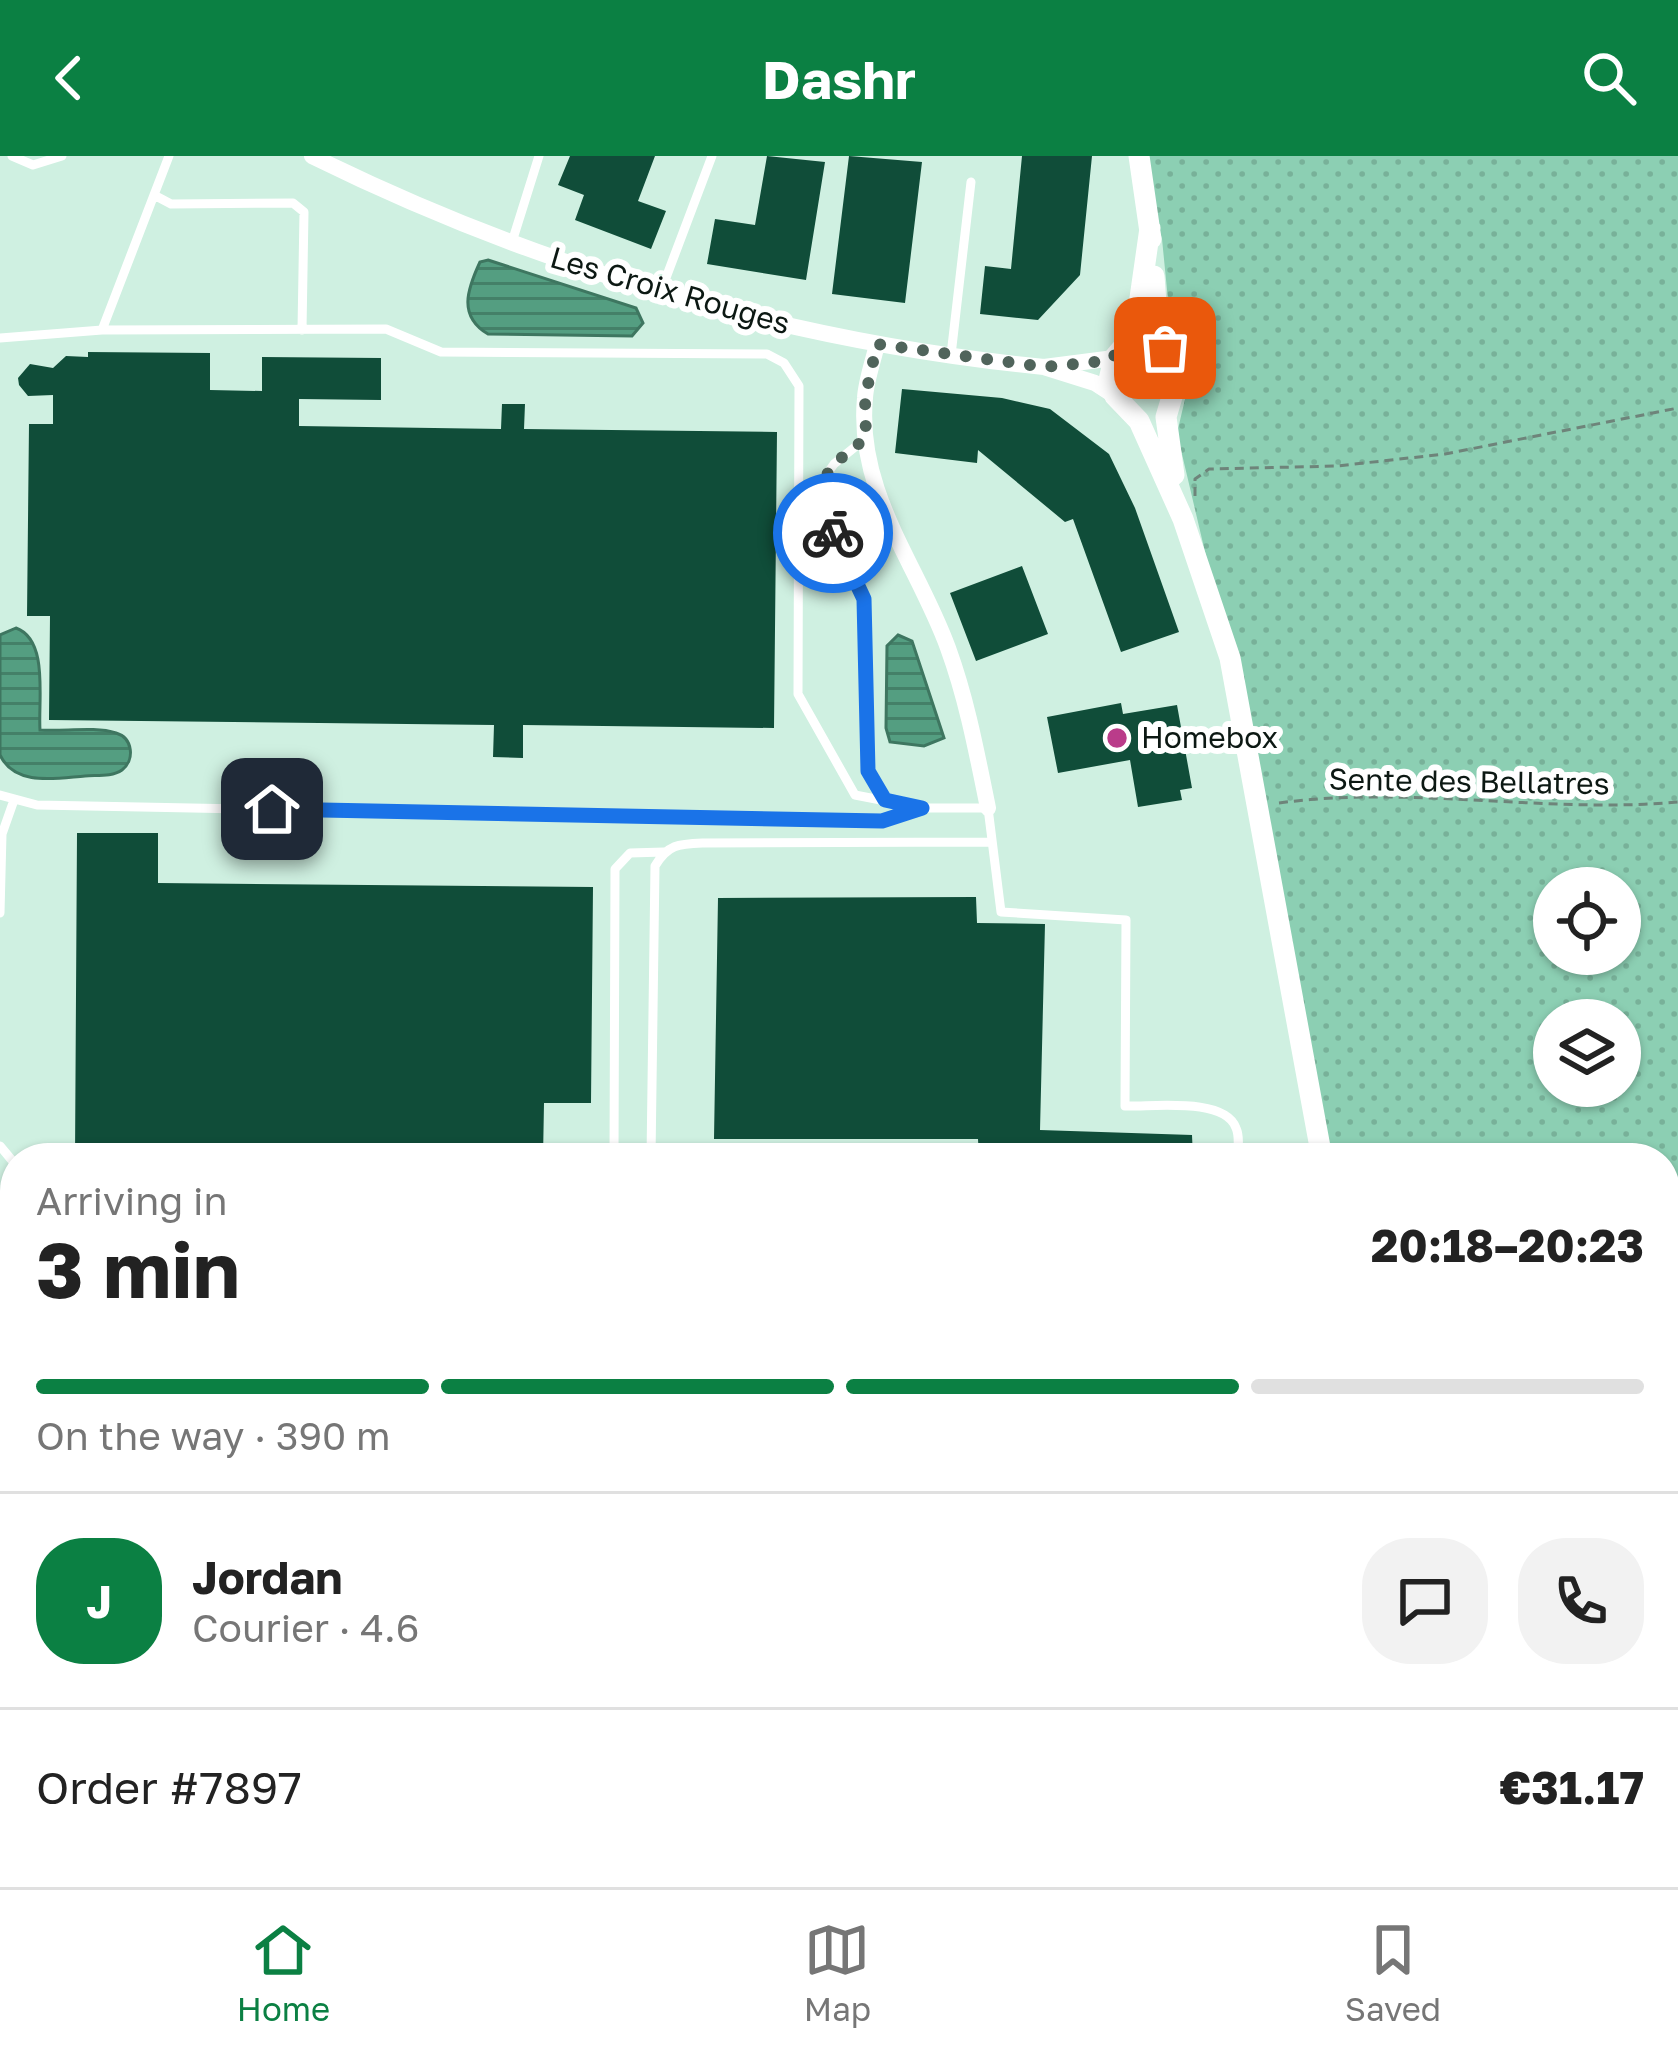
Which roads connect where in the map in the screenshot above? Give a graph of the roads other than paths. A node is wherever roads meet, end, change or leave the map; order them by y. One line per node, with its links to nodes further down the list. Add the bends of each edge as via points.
1 (12, 156): 2 (lane, via 33,165)
2 (62, 156)
3 (169, 156): 9 (lane)
4 (312, 156): 11 (street, Les Croix Rouges)
5 (539, 156): 11 (lane)
6 (712, 156): 12 (lane)
7 (1139, 156): 10 (street)
8 (971, 182): 19 (lane)
9 (154, 195): 13 (lane, via 171,204 293,203 304,212); 14 (lane)
10 (1150, 228): 17 (street, via 1137,323); 18 (street, via 1158,330)
11 (512, 244): 12 (street, Les Croix Rouges)
12 (661, 291): 16 (street, Les Croix Rouges)
13 (302, 329): 14 (lane); 25 (lane, via 386,328 440,352 766,354 784,362 799,386)
14 (101, 331): 15 (lane)
15 (0, 338)
16 (877, 344): 19 (street, Les Croix Rouges); 23 (street)
17 (1120, 352): 18 (street, via 1149,341); 20 (street, Les Croix Rouges); 22 (street, via 1109,380)
18 (1169, 352): 21 (street, via 1179,378)
19 (951, 355): 20 (street, Les Croix Rouges)
20 (1044, 367): 22 (street, Les Croix Rouges, via 1095,383)
21 (1170, 399): 22 (street, via 1150,410); 26 (street, via 1166,430)
22 (1122, 402): 26 (street, via 1142,427)
23 (866, 438): 24 (lane); 31 (street, via 875,488 950,652)
24 (818, 488): 25 (lane); 29 (lane, via 864,599 868,771)
25 (799, 515): 29 (lane, via 798,694 855,795)
26 (1183, 519): 38 (street, via 1230,658)
27 (0, 795): 28 (lane)
28 (14, 800): 30 (lane, via 882,821); 34 (lane, via 2,834)
29 (885, 800): 30 (lane)
30 (922, 808): 31 (lane)
31 (988, 808): 32 (lane)
32 (992, 842): 33 (lane, via 704,843); 37 (lane, via 1001,912 1126,920 1125,1106 1213,1108 1227,1114)
33 (664, 852): 35 (lane, via 630,853 615,869); 36 (lane, via 656,866)
34 (0, 913)
35 (614, 1143)
36 (651, 1143)
37 (1238, 1143)
38 (1319, 1143)

